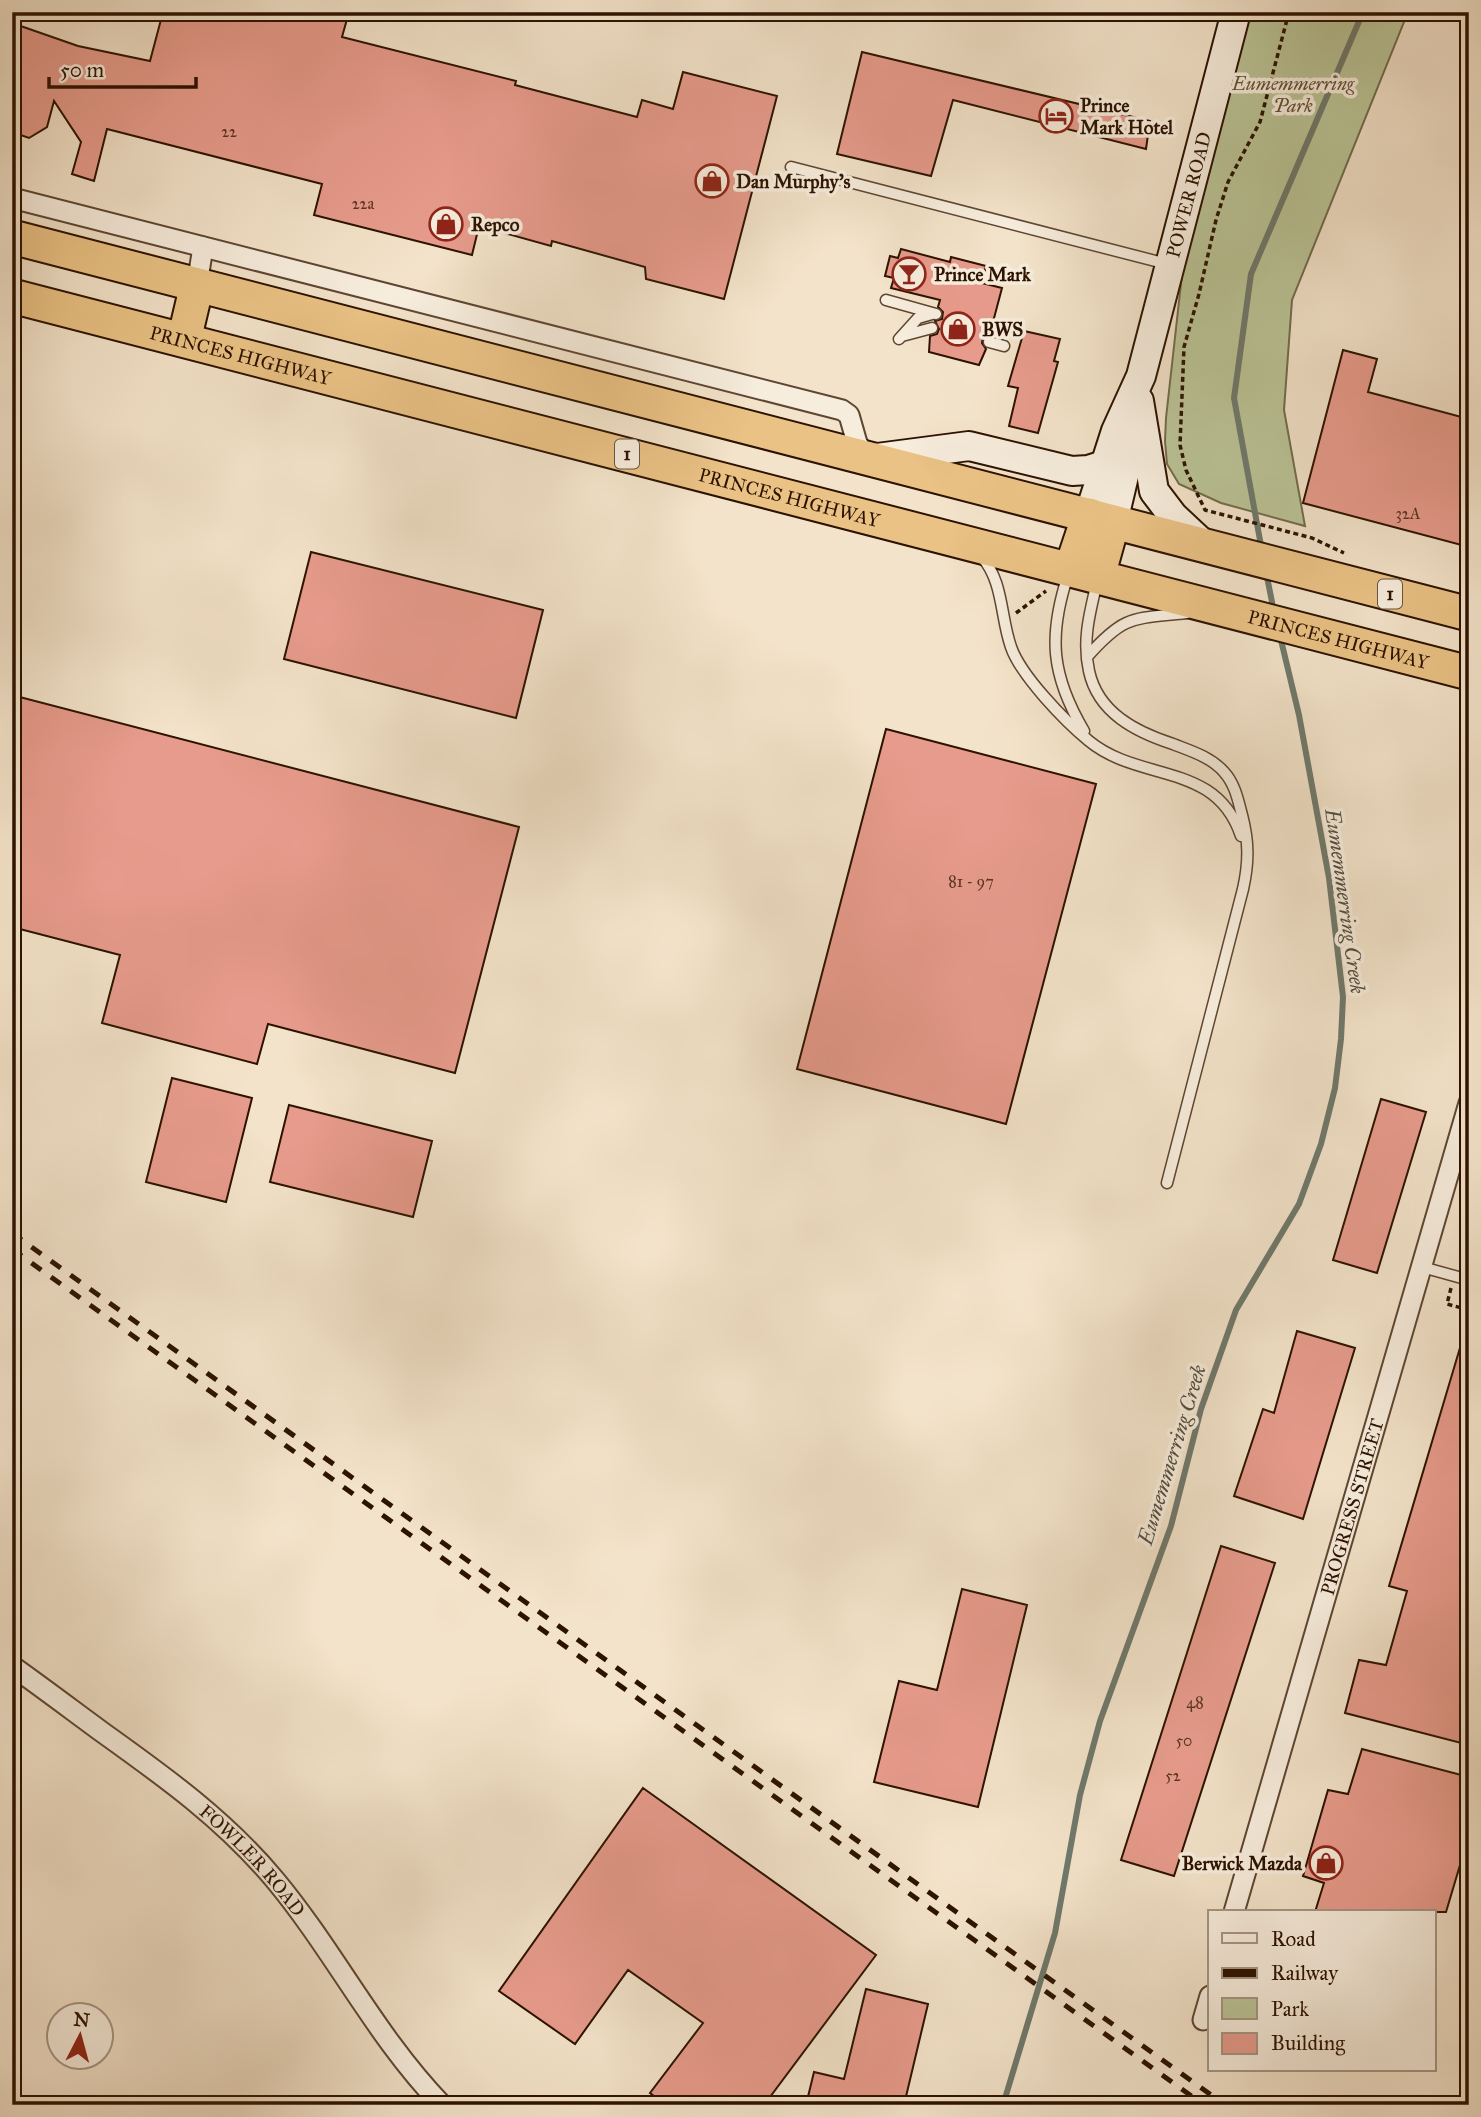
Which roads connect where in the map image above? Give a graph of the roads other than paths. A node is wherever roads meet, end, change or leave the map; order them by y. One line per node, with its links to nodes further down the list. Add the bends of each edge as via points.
1 (1236, 12): 8 (main road, POWER ROAD)
2 (791, 167): 8 (lane)
3 (12, 198): 5 (street)
4 (12, 237): 7 (highway, 1)
5 (202, 247): 9 (street); 21 (street, via 842,410 849,415 857,443)
6 (12, 256): 7 (highway, via 63,267)
7 (118, 265): 9 (highway, 1)
8 (1170, 265): 20 (main road, POWER ROAD)
9 (197, 285): 17 (highway); 21 (highway, 1)
10 (12, 296): 13 (highway, PRINCES HIGHWAY / 1)
11 (886, 300): 14 (lane, via 936,314 918,318 899,339)
12 (12, 305): 13 (lane, PRINCES HIGHWAY)
13 (110, 321): 17 (highway, PRINCES HIGHWAY / 1)
14 (932, 328)
15 (992, 329): 16 (lane)
16 (1007, 332)
17 (184, 340): 24 (highway, PRINCES HIGHWAY / 1)
18 (989, 342): 19 (lane)
19 (1004, 346)
20 (1140, 389): 22 (main road, POWER ROAD, via 1116,431); 23 (main road, POWER ROAD, via 1123,489); 25 (main road, via 1154,491 1173,516)
21 (869, 458): 22 (main road, via 969,446 1072,471); 23 (highway, 1)
22 (1104, 465): 23 (main road, POWER ROAD)
23 (1101, 519): 25 (highway, 1); 26 (highway)
24 (969, 542): 26 (highway, PRINCES HIGHWAY / 1); 31 (lane, via 994,574 1018,664)
25 (1214, 548): 28 (highway, 1)
26 (1074, 579): 27 (highway, PRINCES HIGHWAY / 1); 29 (lane, via 1087,624); 31 (lane, via 1058,612 1055,657 1063,691)
27 (1230, 610): 29 (lane, via 1126,621); 30 (highway, PRINCES HIGHWAY / 1)
28 (1469, 614)
29 (1087, 657): 32 (lane, via 1095,687 1115,715 1153,737 1203,756 1230,780 1249,851)
30 (1469, 673)
31 (1089, 740): 32 (lane, via 1114,757 1189,780 1217,797 1241,837)
32 (1244, 889): 34 (lane)
33 (1469, 1103): 35 (street, PROGRESS STREET)
34 (1167, 1182)
35 (1422, 1267): 36 (lane); 38 (street, PROGRESS STREET)
36 (1469, 1280)
37 (12, 1666): 41 (street, FOWLER ROAD, via 180,1787 243,1844 290,1899 388,2042)
38 (1235, 1910)
39 (1208, 2003): 40 (street)
40 (1203, 2020)
41 (442, 2105)

